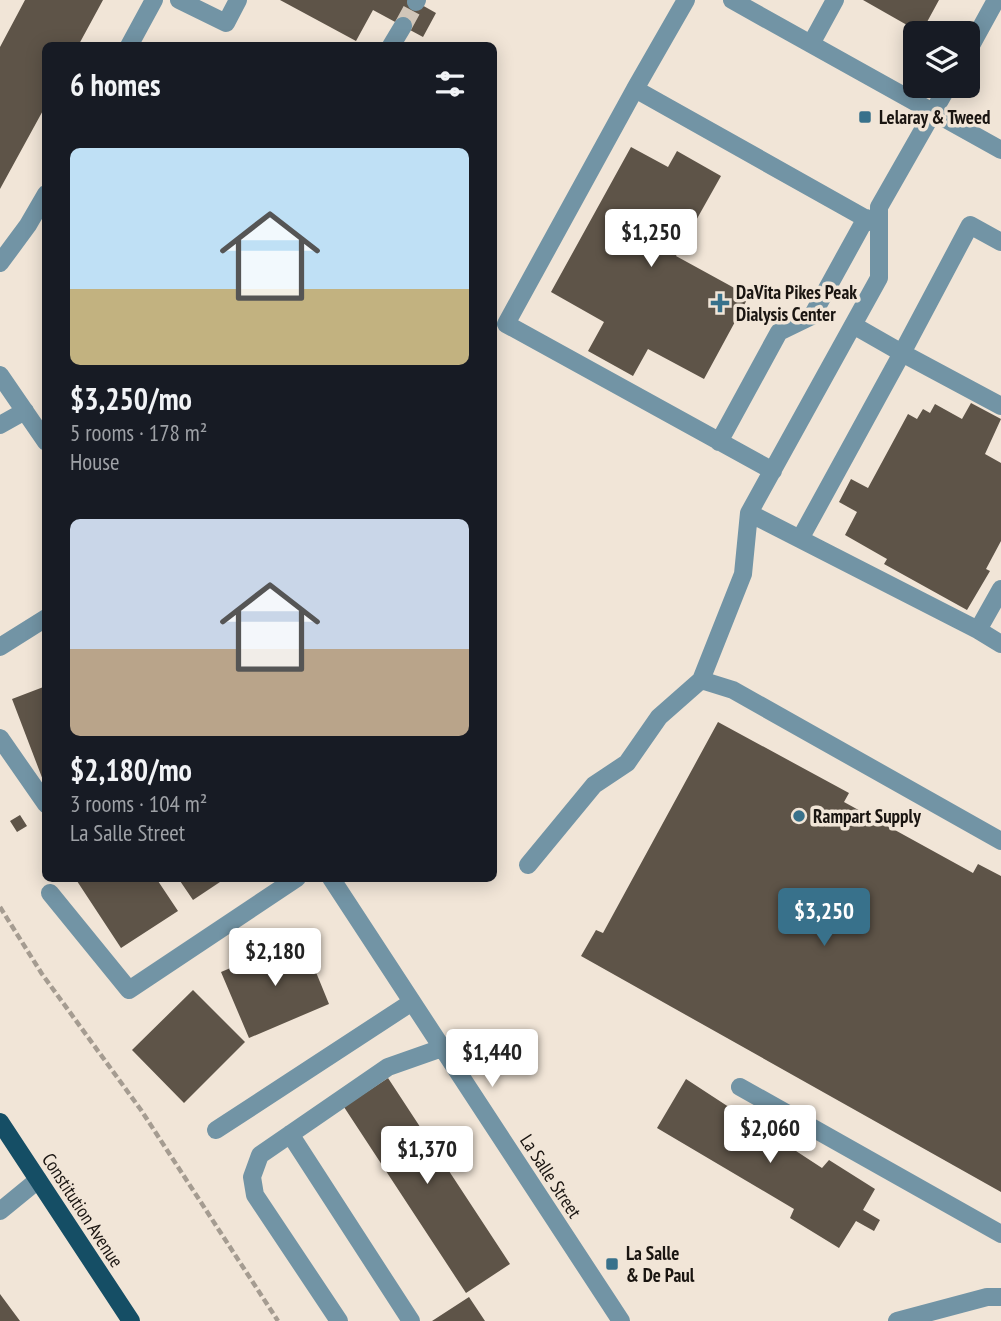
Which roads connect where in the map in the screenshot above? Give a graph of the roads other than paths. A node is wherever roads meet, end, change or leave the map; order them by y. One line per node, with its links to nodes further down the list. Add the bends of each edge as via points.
1 (154, 0): 10 (street)
2 (179, 0): 3 (street, via 226,23)
3 (238, 0)
4 (686, 0): 13 (street)
5 (732, 0): 12 (street)
6 (835, 0): 12 (street)
7 (996, 0): 9 (street)
8 (403, 26): 11 (street)
9 (980, 29)
10 (131, 42)
11 (393, 42)
12 (811, 44): 15 (street)
13 (635, 89): 18 (street); 28 (street, via 506,324)
14 (942, 98): 15 (street)
15 (934, 113): 16 (street); 18 (street)
16 (1001, 150)
17 (42, 201): 20 (street)
18 (873, 222): 21 (street, via 879,278); 28 (street, via 812,316 779,332)
19 (1001, 242): 22 (street, via 970,225)
20 (0, 263)
21 (853, 325): 22 (street); 29 (street)
22 (902, 353): 24 (street); 31 (street)
23 (0, 375): 25 (street)
24 (1001, 406)
25 (25, 411): 26 (street); 27 (street)
26 (0, 425)
27 (42, 436)
28 (719, 442): 29 (street)
29 (773, 471): 30 (street)
30 (749, 513): 31 (street); 37 (street, via 743,575)
31 (800, 539): 34 (street)
32 (1001, 589): 34 (street)
33 (42, 621): 36 (street)
34 (978, 630): 35 (street)
35 (1001, 644)
36 (0, 647)
37 (701, 680): 40 (street, via 733,690); 41 (street, via 659,717 627,763 594,785)
38 (0, 738): 39 (street)
39 (42, 798)
40 (1001, 841)
41 (528, 865)
42 (291, 882): 44 (street, via 129,990)
43 (334, 882): 45 (street, La Salle Street)
44 (50, 893)
45 (412, 1002): 46 (street, La Salle Street); 49 (street)
46 (442, 1048): 50 (street, via 388,1067); 58 (street, La Salle Street)
47 (740, 1087): 53 (street)
48 (0, 1122): 51 (main road, Constitution Avenue)
49 (216, 1130)
50 (290, 1134): 56 (street, via 260,1155 252,1177 256,1195); 57 (street)
51 (38, 1180): 52 (street); 55 (main road, Constitution Avenue)
52 (0, 1211)
53 (1001, 1234)
54 (1001, 1297): 59 (street, via 976,1299)
55 (131, 1321)
56 (339, 1321)
57 (411, 1321)
58 (621, 1321)
59 (897, 1321)

